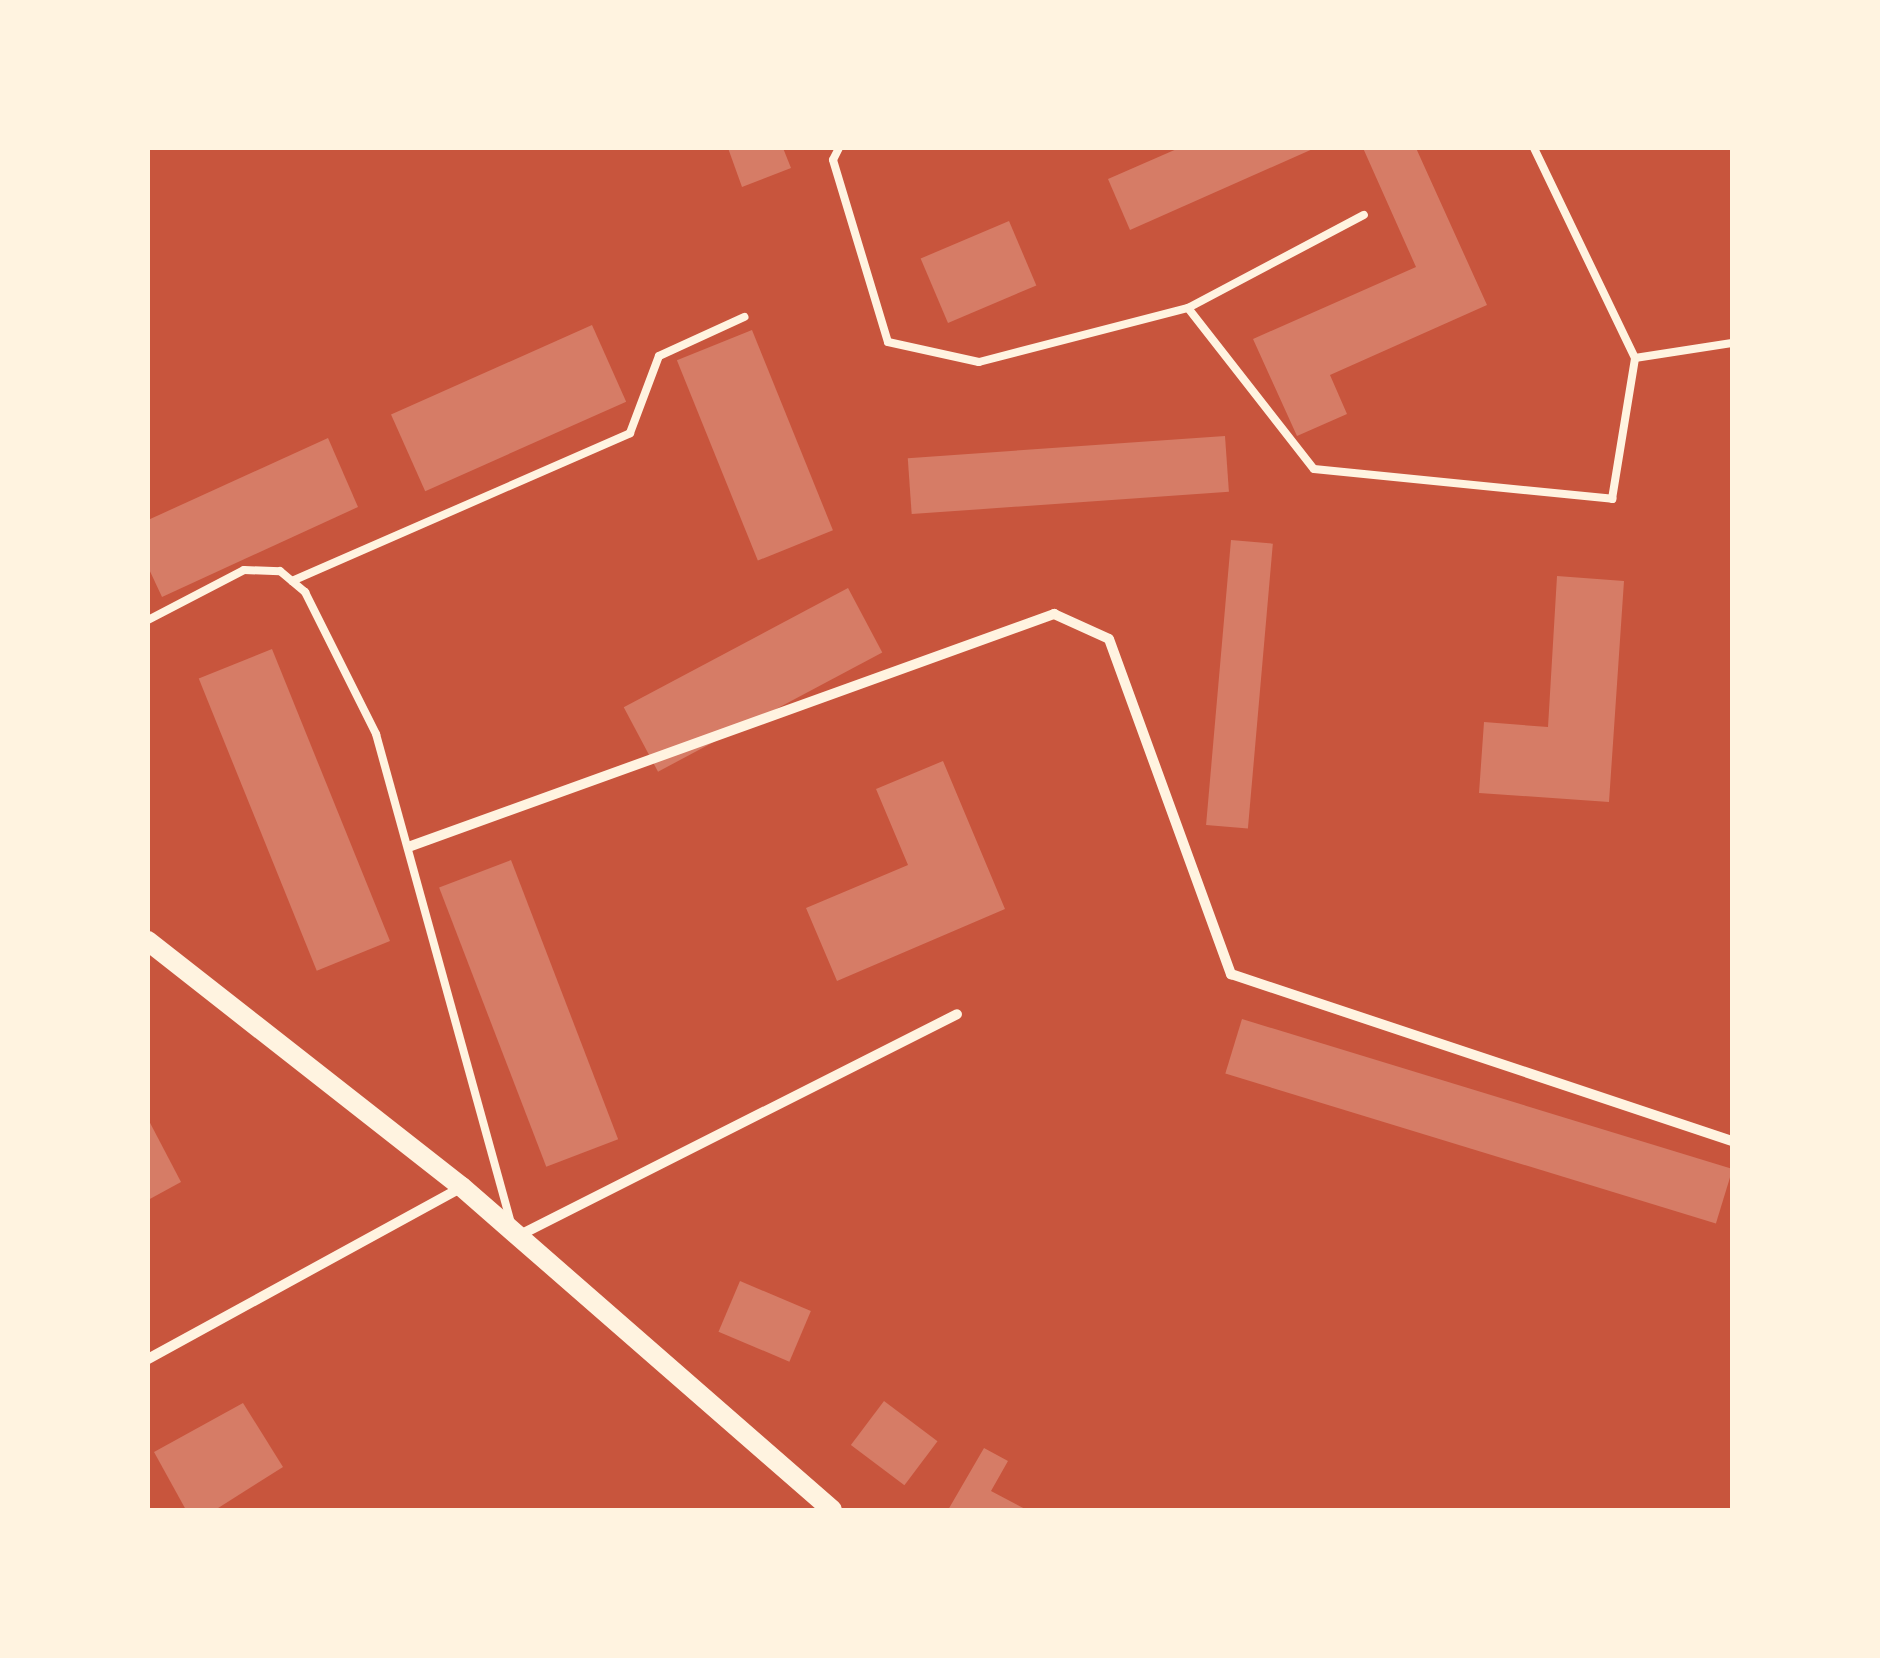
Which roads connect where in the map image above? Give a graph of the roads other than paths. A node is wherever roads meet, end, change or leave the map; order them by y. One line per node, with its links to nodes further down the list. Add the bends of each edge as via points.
1 (839, 148): 4 (lane, via 833,160 888,342 979,362)
2 (1534, 148): 7 (lane)
3 (1364, 214): 4 (lane)
4 (1188, 308): 7 (lane, via 1314,469 1612,499)
5 (744, 317): 8 (lane, via 659,356 630,434)
6 (1732, 343): 7 (lane)
7 (1635, 358)
8 (292, 581): 9 (lane, via 280,571 244,570); 10 (lane, via 376,734)
9 (148, 620)
10 (411, 846): 13 (street, via 1054,614 1109,639 1231,974); 15 (lane)
11 (148, 941): 14 (main road)
12 (956, 1014): 15 (street)
13 (1732, 1142)
14 (462, 1187): 15 (main road); 16 (street)
15 (515, 1237): 17 (main road)
16 (148, 1359)
17 (832, 1510)

